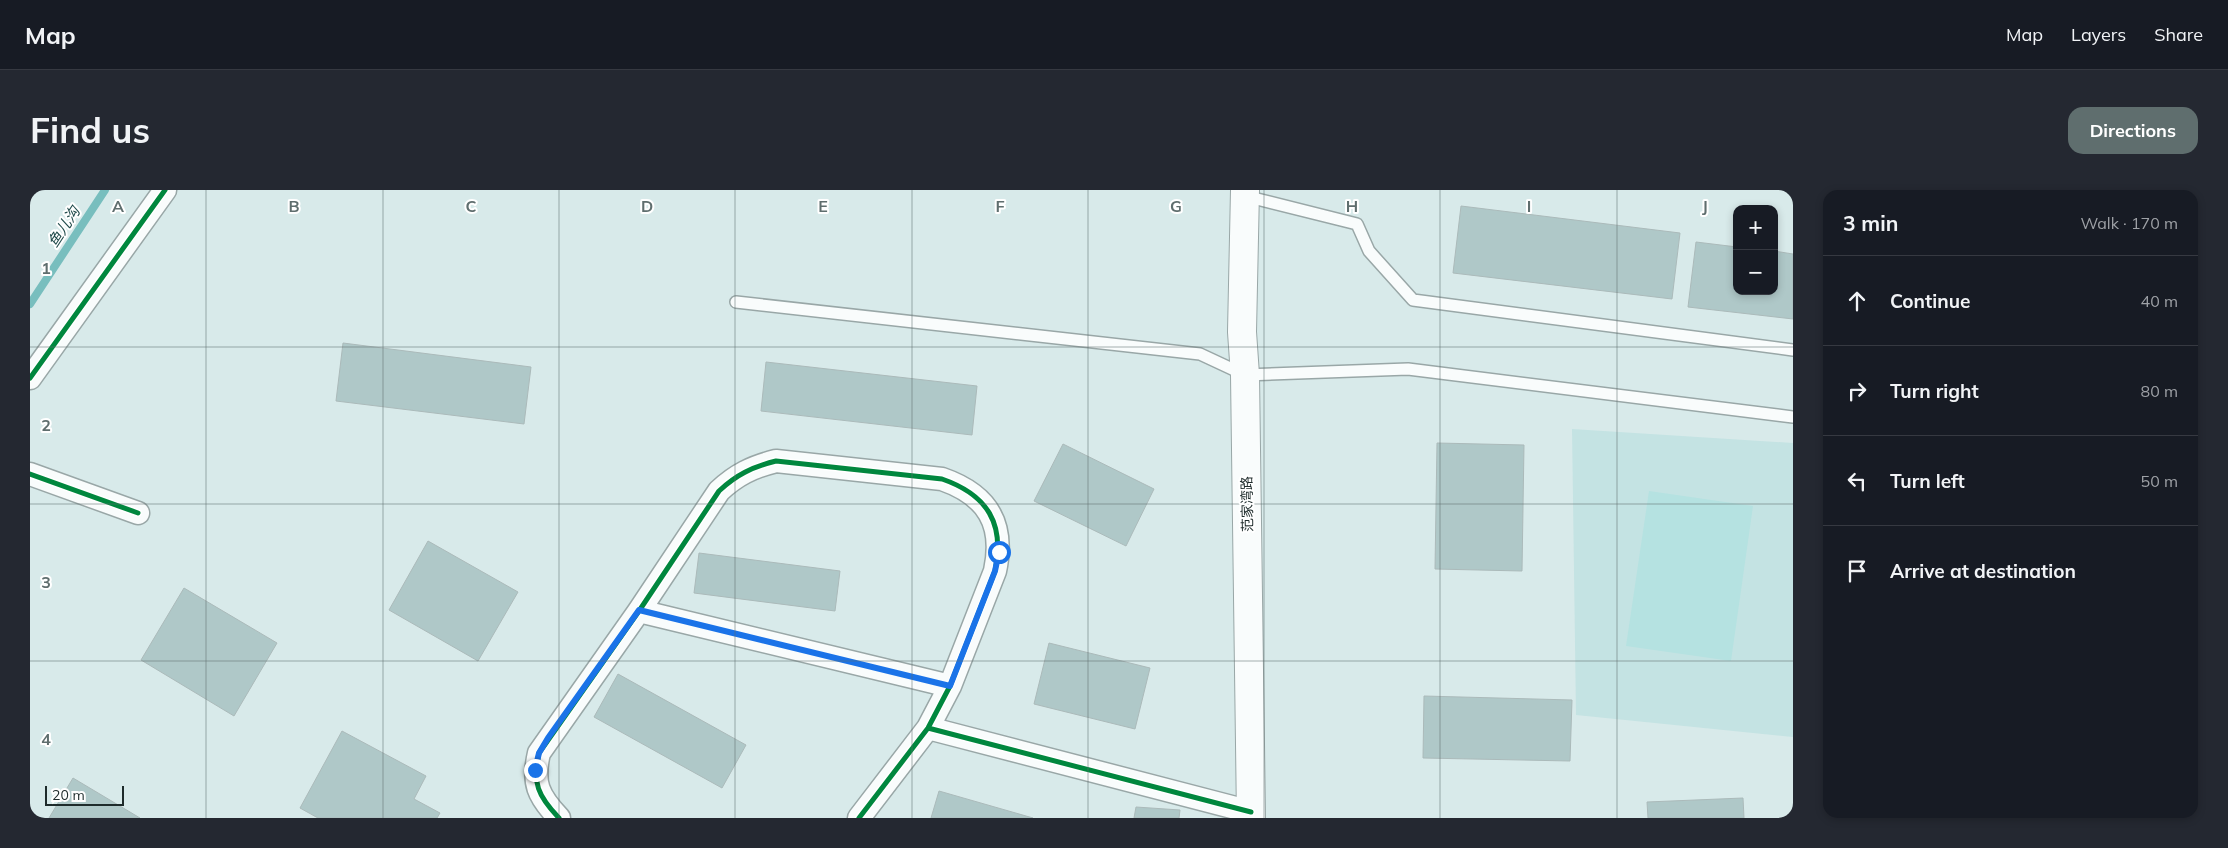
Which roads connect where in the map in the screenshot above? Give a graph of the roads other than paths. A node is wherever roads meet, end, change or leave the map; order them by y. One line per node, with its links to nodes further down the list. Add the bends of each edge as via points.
1 (164, 190): 6 (street)
2 (1245, 193): 4 (lane, via 1356,224 1369,251 1413,300); 5 (main road, 范家湾路, via 1242,332)
3 (736, 302): 5 (lane, via 1200,354)
4 (1793, 350)
5 (1245, 375): 7 (lane, via 1408,369); 13 (main road, 范家湾路)
6 (30, 378)
7 (1793, 417)
8 (30, 474): 9 (street)
9 (138, 513)
10 (639, 610): 11 (street); 11 (street, via 719,491 735,476 754,466 776,461 942,479 961,485 982,502 998,532 999,552 995,571); 14 (street, via 539,753 535,770 537,787 544,803)
11 (950, 686): 12 (street)
12 (928, 728): 13 (street); 15 (street)
13 (1251, 815)
14 (559, 818)
15 (859, 818)

